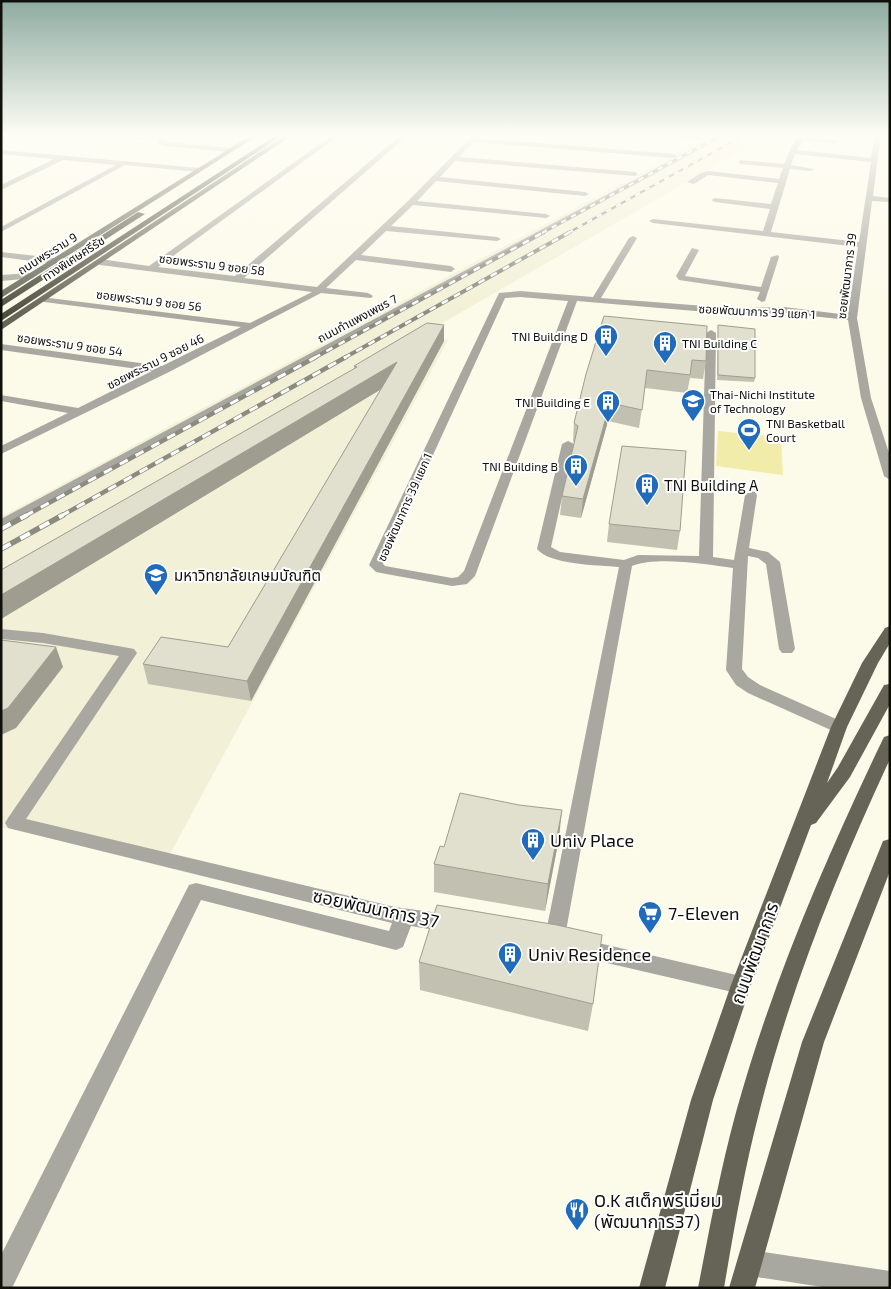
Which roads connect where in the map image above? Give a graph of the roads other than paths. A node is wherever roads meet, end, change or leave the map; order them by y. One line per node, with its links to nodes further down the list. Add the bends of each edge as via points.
1 (67, 194): 20 (street)
2 (161, 194): 29 (main road, ถนนพระราม 9)
3 (172, 194): 43 (highway, ทางพิเศษศรีรัช)
4 (190, 194): 45 (highway, ทางพิเศษศรีรัช)
5 (201, 194): 30 (main road)
6 (254, 194): 31 (street)
7 (336, 194): 35 (street)
8 (420, 194): 15 (street)
9 (613, 194): 58 (street, ถนนกำแพงเพชร 7)
10 (779, 194): 16 (street)
11 (870, 194): 12 (street, ซอยพัฒนาการ 39)
12 (869, 198): 14 (street); 24 (street, ซอยพัฒนาการ 39)
13 (716, 200): 16 (street)
14 (890, 200)
15 (411, 203): 17 (street); 19 (street)
16 (775, 207): 21 (street)
17 (546, 216)
18 (653, 221): 21 (street)
19 (384, 228): 23 (street); 27 (street)
20 (1, 230)
21 (766, 235): 24 (street)
22 (633, 238): 42 (street)
23 (497, 239)
24 (861, 246): 46 (street, ซอยพัฒนาการ 39)
25 (695, 250): 36 (street, via 680,276 682,278)
26 (1, 254): 29 (street)
27 (354, 257): 32 (street); 37 (street)
28 (775, 257): 36 (street)
29 (55, 261): 33 (main road, ถนนพระราม 9)
30 (100, 262): 31 (street, ซอยพระราม 9 ซอย 58); 40 (main road)
31 (151, 268): 35 (street, ซอยพระราม 9 ซอย 58)
32 (451, 270)
33 (31, 276): 34 (street); 38 (main road, ถนนพระราม 9)
34 (1, 278)
35 (237, 279): 37 (street, ซอยพระราม 9 ซอย 58)
36 (765, 290): 44 (street)
37 (320, 291): 39 (street, ซอยพระราม 9 ซอย 58); 47 (street, ซอยพระราม 9 ซอย 46)
38 (2, 293)
39 (368, 296)
40 (44, 299): 47 (street, ซอยพระราม 9 ซอย 56); 48 (main road)
41 (573, 299): 41 (street, ซอยพัฒนาการ 39 แยก 1, via 470,573 462,581 452,582 381,569 376,565 500,296 520,294); 42 (street, ซอยพัฒนาการ 39 แยก 1)
42 (595, 301): 44 (street, ซอยพัฒนาการ 39 แยก 1)
43 (1, 304)
44 (758, 310): 46 (street, ซอยพัฒนาการ 39 แยก 1)
45 (1, 318)
46 (852, 318): 56 (street, ซอยพัฒนาการ 39, via 866,398)
47 (250, 326): 51 (street, ซอยพระราม 9 ซอย 46)
48 (1, 327)
49 (711, 333): 60 (street)
50 (1, 347): 51 (street, ซอยพระราม 9 ซอย 54)
51 (165, 370): 53 (street, ซอยพระราม 9 ซอย 46)
52 (1, 398): 53 (street)
53 (80, 412): 55 (street, ซอยพระราม 9 ซอย 46)
54 (568, 444): 61 (street, via 544,549 557,556)
55 (1, 451)
56 (890, 476)
57 (751, 495): 59 (street)
58 (1, 524)
59 (741, 558): 60 (street); 64 (street, via 763,555 773,562); 66 (street, via 734,670 754,689)
60 (706, 560): 61 (street, via 658,558 638,559)
61 (626, 564): 72 (street, via 544,940)
62 (890, 631): 66 (main road, ถนนพัฒนาการ, via 870,663)
63 (1, 634): 70 (street, ซอยพัฒนาการ 37, via 129,653 14,823)
64 (787, 649)
65 (890, 688): 68 (main road, via 844,772)
66 (839, 727): 68 (main road, ถนนพัฒนาการ)
67 (890, 741): 77 (main road, via 837,855 779,1009 753,1089 734,1165)
68 (799, 833): 72 (main road, ถนนพัฒนาการ)
69 (890, 846): 73 (main road, via 813,1042)
70 (408, 917): 71 (street, ซอยพัฒนาการ 37); 74 (street, via 396,941 196,891)
71 (468, 927)
72 (740, 985): 76 (main road, ถนนพัฒนาการ, via 702,1100)
73 (750, 1263): 75 (street); 78 (main road)
74 (1, 1279)
75 (890, 1284)
76 (652, 1288)
77 (711, 1288)
78 (742, 1288)

